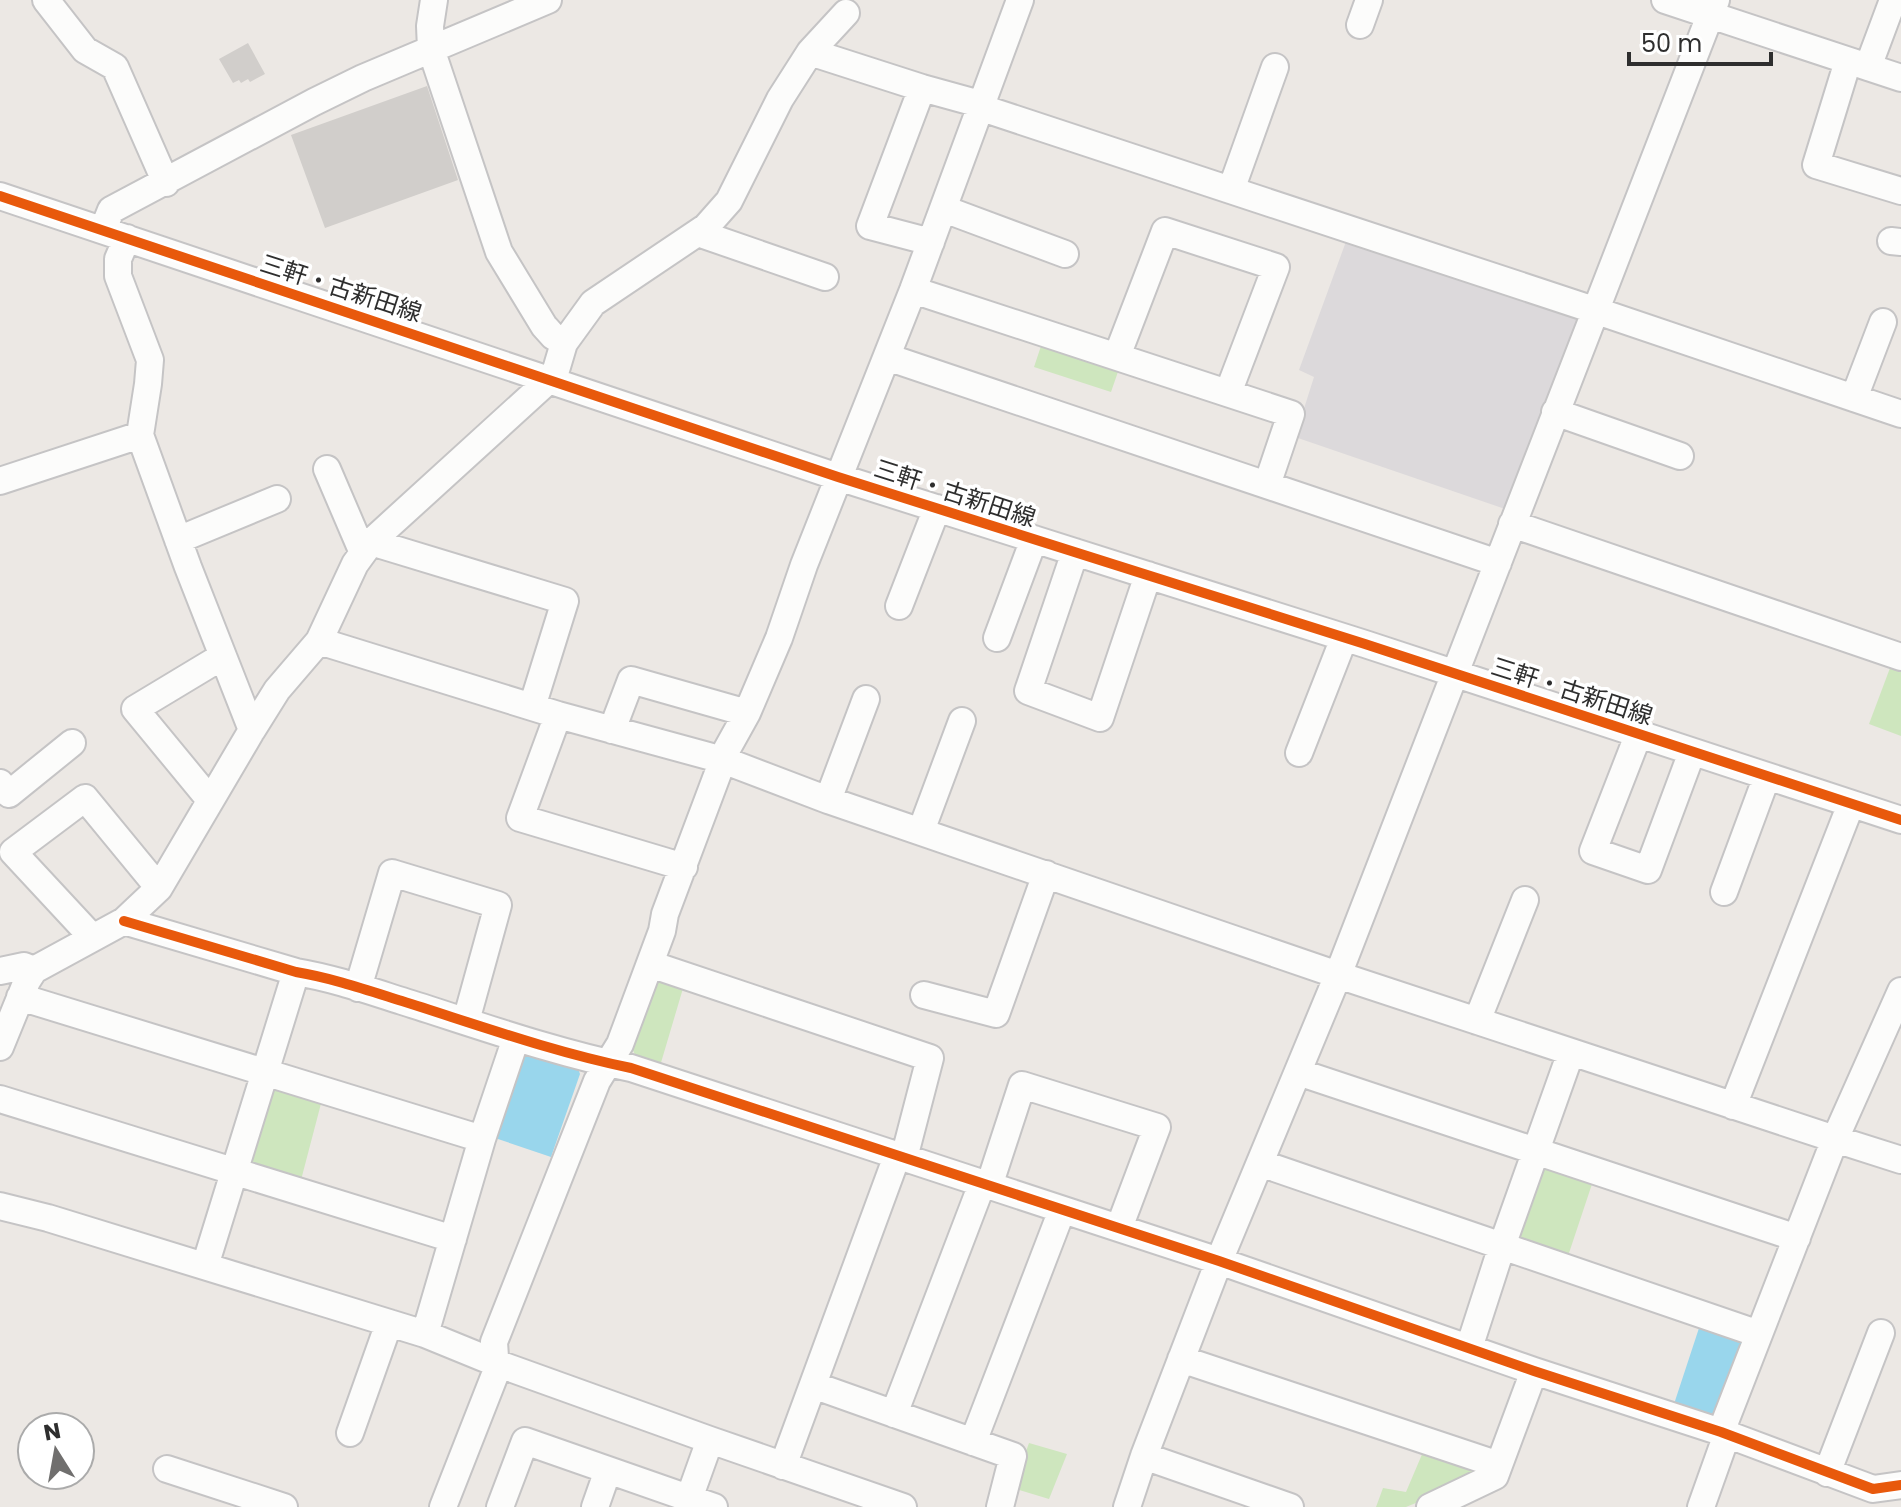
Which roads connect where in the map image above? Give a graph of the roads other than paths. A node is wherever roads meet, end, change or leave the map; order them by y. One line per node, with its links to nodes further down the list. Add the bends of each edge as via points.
1 (46, 0): 18 (street, via 85,50 115,67)
2 (434, 0): 11 (street)
3 (548, 0): 11 (street)
4 (1020, 0): 17 (street)
5 (1369, 0): 10 (street)
6 (1665, 0): 8 (street)
7 (1893, 0): 13 (street)
8 (1713, 8): 13 (street); 29 (street)
9 (846, 13): 12 (street)
10 (1360, 25)
11 (431, 49): 18 (street, via 314,102); 31 (street, via 499,252 544,326)
12 (810, 52): 16 (street); 23 (street, via 729,201)
13 (1858, 64): 15 (street); 20 (street, via 1816,165)
14 (1275, 67): 19 (street)
15 (1901, 78)
16 (922, 88): 17 (street); 25 (street, via 870,226)
17 (980, 104): 19 (street); 22 (street)
18 (166, 183): 24 (street, via 111,210)
19 (1231, 190): 29 (street)
20 (1901, 191)
21 (0, 196): 24 (street, 三軒・古新田線)
22 (944, 209): 25 (street); 26 (street)
23 (698, 233): 27 (street); 31 (street, via 593,303)
24 (115, 234): 34 (street, 三軒・古新田線); 39 (street, via 118,276 150,360)
25 (931, 242): 28 (street)
26 (1065, 254)
27 (825, 277)
28 (913, 290): 32 (street); 33 (street)
29 (1594, 310): 36 (street); 37 (street)
30 (1883, 322): 36 (street)
31 (564, 343): 34 (street)
32 (1117, 356): 35 (street); 35 (street, via 1165,231 1276,267)
33 (887, 357): 42 (street); 44 (street)
34 (550, 379): 42 (street, 三軒・古新田線); 50 (street)
35 (1228, 393): 44 (street, via 1291,414)
36 (1854, 398): 38 (street)
37 (1555, 412): 40 (street); 47 (street)
38 (1901, 414)
39 (140, 435): 43 (street); 49 (street)
40 (1680, 456)
41 (327, 469): 50 (street)
42 (838, 477): 46 (street, 三軒・古新田線); 63 (street)
43 (0, 481)
44 (1267, 485): 52 (street)
45 (277, 499): 49 (street)
46 (937, 508): 48 (street, 三軒・古新田線); 54 (street)
47 (1512, 524): 52 (street); 59 (street)
48 (1034, 539): 51 (street, 三軒・古新田線); 55 (street)
49 (178, 540): 58 (street)
50 (367, 547): 57 (street); 62 (street, via 565,601)
51 (1075, 552): 53 (street, 三軒・古新田線); 53 (street, via 1028,691 1100,718)
52 (1498, 563): 60 (street)
53 (1148, 575): 56 (street, 三軒・古新田線)
54 (899, 606)
55 (997, 638)
56 (1344, 638): 60 (street, 三軒・古新田線); 71 (street)
57 (319, 641): 62 (street); 66 (street, via 277,690)
58 (223, 656): 66 (street); 75 (street, via 135,709)
59 (1901, 657)
60 (1455, 674): 68 (street, 三軒・古新田線); 91 (street)
61 (866, 699): 76 (street)
62 (532, 707): 64 (street)
63 (747, 713): 67 (street, via 631,680); 72 (street)
64 (558, 715): 67 (street); 80 (street, via 520,818)
65 (962, 721): 79 (street)
66 (252, 730): 75 (street)
67 (612, 730): 72 (street)
68 (1639, 733): 70 (street, 三軒・古新田線); 70 (street, via 1593,851 1648,870)
69 (72, 743): 74 (street, via 9,794)
70 (1692, 752): 73 (street, 三軒・古新田線)
71 (1299, 753)
72 (723, 760): 76 (street); 80 (street)
73 (1767, 776): 77 (street, 三軒・古新田線); 83 (street)
74 (0, 783)
75 (210, 800): 82 (street)
76 (828, 800): 79 (street)
77 (1851, 804): 78 (street, 三軒・古新田線); 105 (street)
78 (1901, 820)
79 (921, 831): 81 (street)
80 (684, 867): 87 (street)
81 (1046, 874): 91 (street); 94 (street, via 996,1014)
82 (159, 888): 85 (street); 86 (street, via 85,798 13,852)
83 (1724, 892)
84 (1525, 900): 97 (street)
85 (124, 921): 86 (street); 90 (street)
86 (92, 937): 88 (street)
87 (650, 964): 101 (street); 109 (street, via 930,1058)
88 (34, 970): 89 (street, via 24,966); 95 (street)
89 (0, 971)
90 (296, 972): 92 (street); 102 (street)
91 (1338, 975): 97 (street); 103 (street)
92 (358, 988): 96 (street); 96 (street, via 392,873 498,905)
93 (1901, 991): 107 (street)
94 (924, 995)
95 (20, 997): 99 (street); 102 (street)
96 (466, 1021): 98 (street)
97 (1477, 1021): 100 (street)
98 (516, 1038): 101 (street); 106 (street)
99 (0, 1047)
100 (1571, 1052): 105 (street); 108 (street)
101 (608, 1063): 109 (street); 128 (street, via 494,1342)
102 (266, 1072): 106 (street); 112 (street)
103 (1298, 1072): 108 (street); 111 (street)
104 (0, 1099): 112 (street)
105 (1733, 1106): 107 (street)
106 (482, 1139): 118 (street)
107 (1835, 1139): 110 (street); 117 (street)
108 (1535, 1151): 117 (street); 119 (street)
109 (901, 1157): 113 (street); 130 (street)
110 (1901, 1160)
111 (1260, 1163): 119 (street); 120 (street)
112 (235, 1171): 118 (street); 121 (street)
113 (986, 1185): 115 (street); 116 (street, via 1022,1085 1157,1127); 131 (street)
114 (0, 1206): 121 (street)
115 (1062, 1210): 116 (street); 135 (street)
116 (1119, 1228): 120 (street)
117 (1797, 1238): 125 (street)
118 (453, 1239): 124 (street)
119 (1502, 1246): 125 (street); 126 (street)
120 (1219, 1261): 126 (street); 127 (street)
121 (205, 1266): 122 (street)
122 (389, 1323): 124 (street); 132 (street)
123 (1881, 1333): 141 (street)
124 (425, 1334): 128 (street)
125 (1759, 1334): 133 (street)
126 (1469, 1348): 129 (street)
127 (1181, 1359): 136 (street); 137 (street)
128 (496, 1363): 134 (street); 146 (street)
129 (1534, 1371): 133 (street); 137 (street)
130 (813, 1385): 131 (street); 138 (street)
131 (894, 1414): 135 (street)
132 (350, 1433)
133 (1724, 1433): 141 (street); 154 (street)
134 (710, 1440): 138 (street); 144 (street)
135 (973, 1442): 150 (street, via 1013,1456)
136 (1144, 1456): 151 (street); 152 (street)
137 (1499, 1465): 153 (street, via 1495,1476)
138 (783, 1466): 149 (street)
139 (167, 1469): 145 (street)
140 (608, 1470): 144 (street); 147 (street, via 525,1441); 148 (street)
141 (1827, 1473): 143 (street)
142 (1901, 1485): 143 (street)
143 (1857, 1495)
144 (697, 1504)
145 (284, 1507)
146 (443, 1507)
147 (500, 1507)
148 (595, 1507)
149 (903, 1507)
150 (1000, 1507)
151 (1127, 1507)
152 (1290, 1507)
153 (1430, 1507)
154 (1701, 1507)

